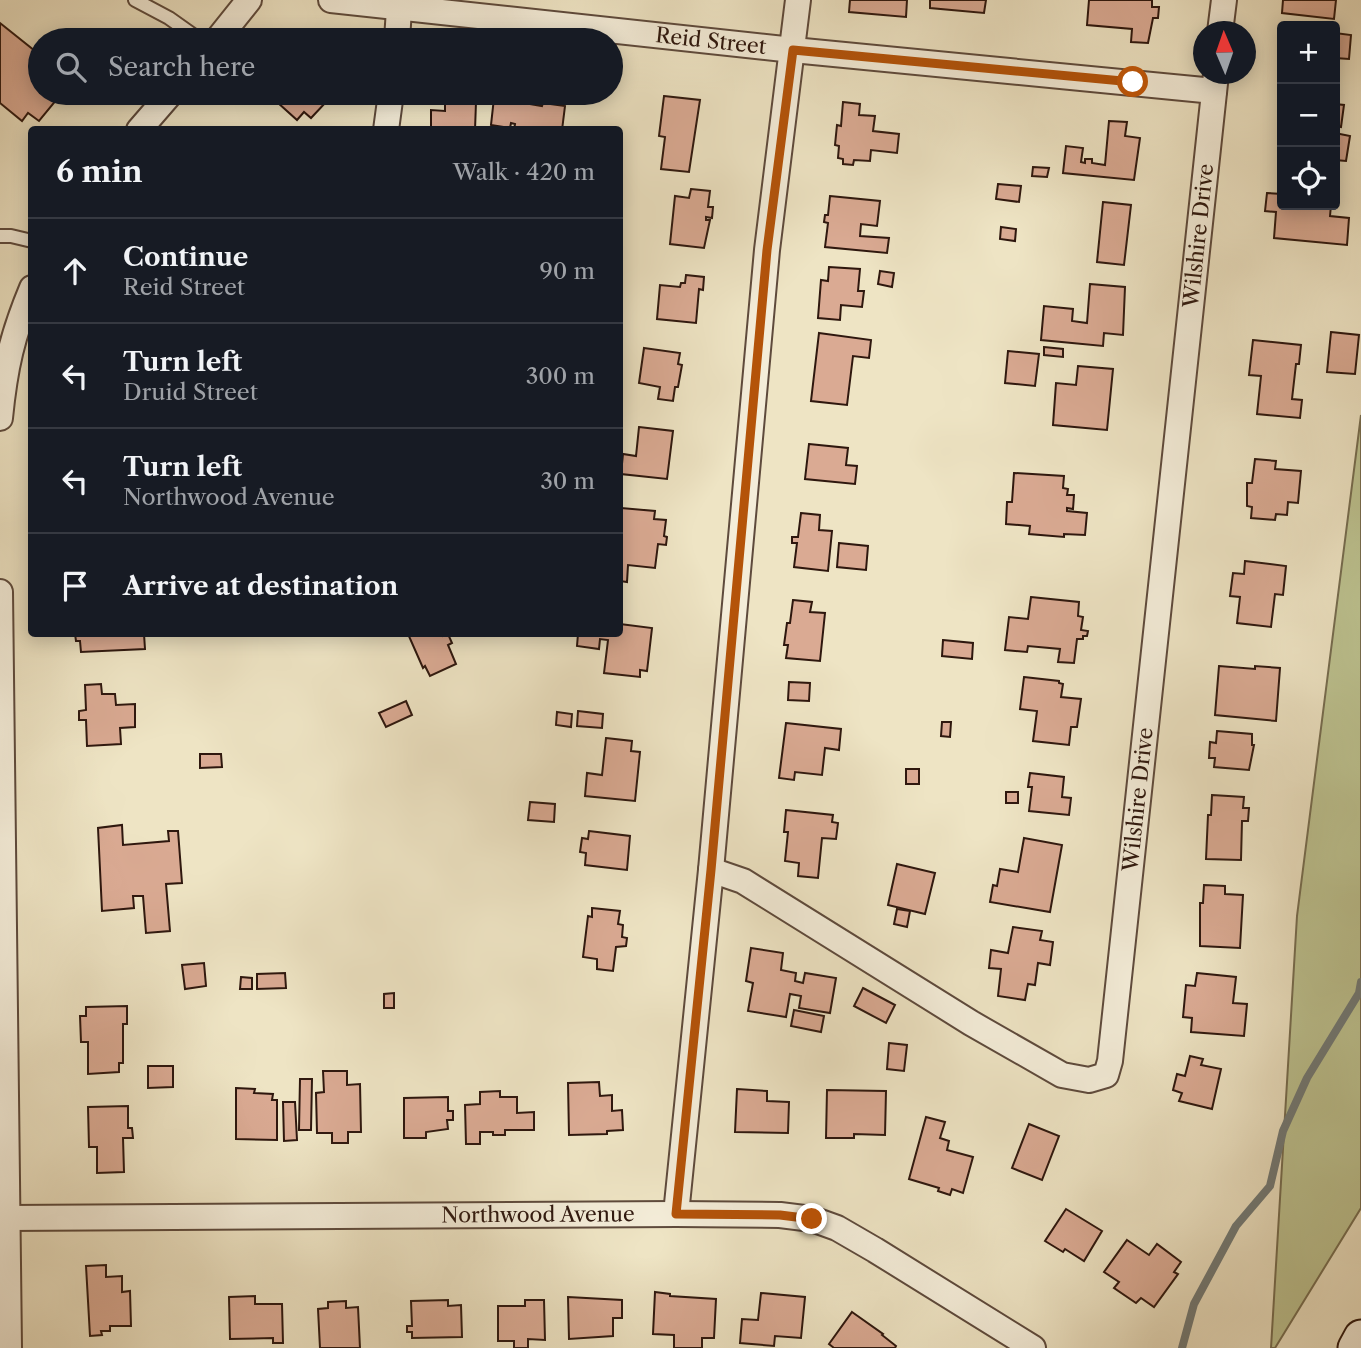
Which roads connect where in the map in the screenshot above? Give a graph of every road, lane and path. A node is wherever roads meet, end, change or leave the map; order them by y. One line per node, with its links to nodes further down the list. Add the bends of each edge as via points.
1 (135, 0): 8 (lane)
2 (249, 0): 9 (street)
3 (331, 0): 6 (street, Reid Street)
4 (798, 0): 13 (street)
5 (1224, 0): 7 (street)
6 (398, 9): 10 (street); 11 (street, Reid Street)
7 (1221, 21)
8 (183, 28)
9 (226, 28)
10 (397, 28)
11 (581, 28)
12 (623, 32): 13 (street, Reid Street)
13 (793, 50): 14 (street, Reid Street); 25 (street, via 767,250)
14 (1193, 80)
15 (1215, 84): 25 (street, Wilshire Drive, via 1106,1074 1089,1080 1062,1075 743,881)
16 (161, 105): 18 (street)
17 (389, 105): 19 (street)
18 (142, 126)
19 (387, 126)
20 (0, 236): 21 (lane)
21 (28, 240)
22 (28, 297): 23 (street, via 5,367)
23 (0, 418)
24 (0, 592): 26 (street)
25 (711, 870): 28 (street)
26 (3, 1002): 27 (street)
27 (3, 1028): 29 (street)
28 (676, 1214): 29 (street, Northwood Avenue); 32 (street, Northwood Avenue, via 780,1215 837,1228)
29 (8, 1218): 31 (street)
30 (1361, 1337): 33 (street)
31 (9, 1348)
32 (1033, 1348)
33 (1355, 1348)

